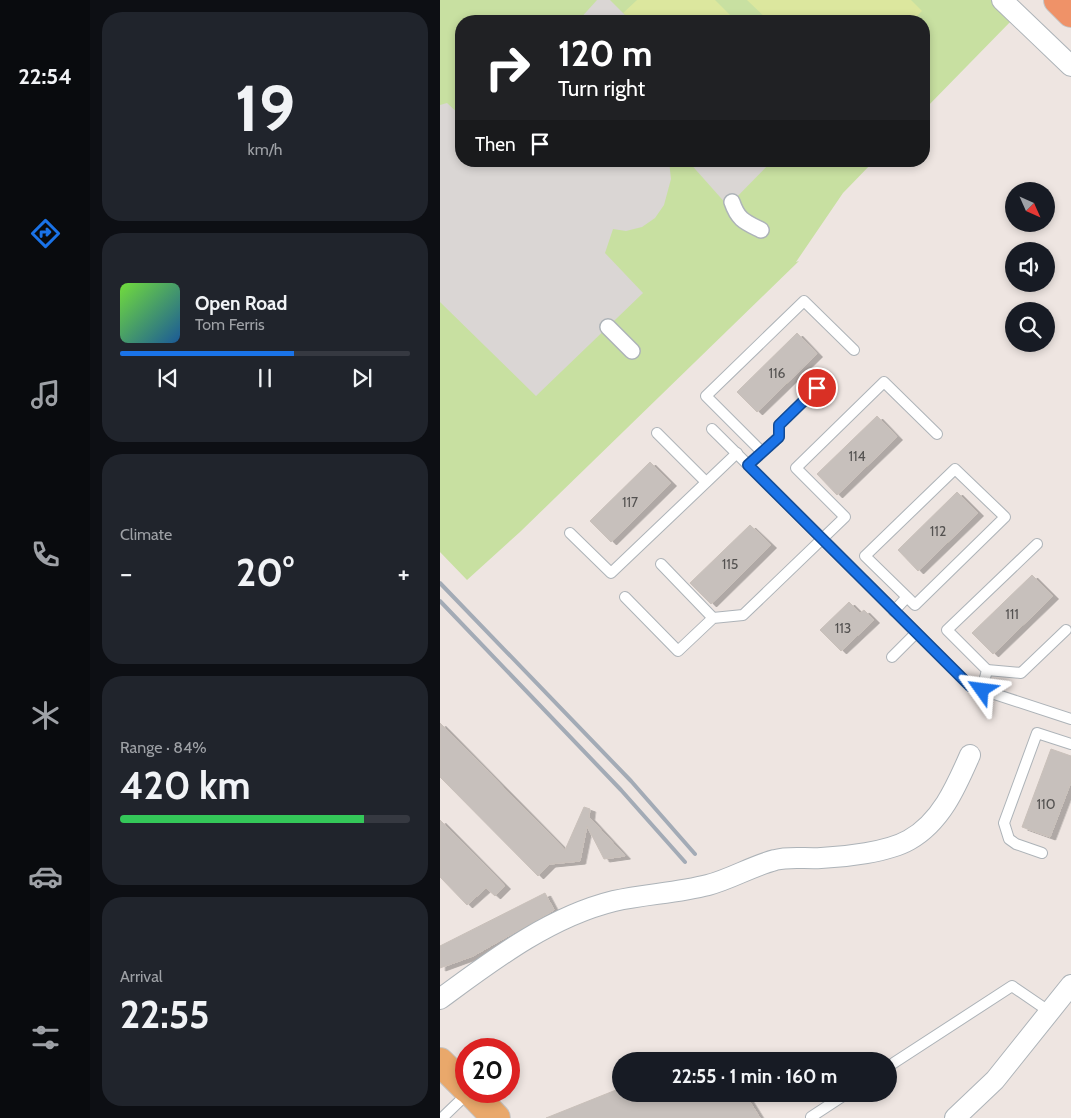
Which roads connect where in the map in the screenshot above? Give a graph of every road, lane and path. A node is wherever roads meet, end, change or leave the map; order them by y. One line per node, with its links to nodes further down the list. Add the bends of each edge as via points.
1 (1002, 0): 4 (street)
2 (1058, 0): 3 (highway)
3 (1071, 13)
4 (1071, 66)
5 (732, 202): 6 (street, via 742,221)
6 (761, 230)
7 (608, 327): 9 (street)
8 (854, 350): 14 (lane, via 804,301 706,396)
9 (632, 351)
10 (817, 388): 14 (lane, via 779,425 779,437)
11 (712, 429): 15 (lane)
12 (657, 433): 17 (lane)
13 (937, 434): 19 (lane, via 884,382 796,468 845,517)
14 (762, 452): 16 (lane)
15 (737, 453): 16 (lane); 17 (lane)
16 (748, 465): 19 (lane)
17 (706, 482): 18 (lane, via 611,574)
18 (570, 533)
19 (822, 539): 24 (lane); 25 (lane, via 743,615)
20 (1037, 544): 29 (lane, via 947,630)
21 (661, 564): 25 (lane)
22 (625, 597): 25 (lane, via 678,651)
23 (907, 597): 23 (lane, via 865,556 955,469 1004,516 915,605); 24 (lane)
24 (894, 611): 27 (lane)
25 (714, 618)
26 (1066, 630): 29 (lane, via 1021,673)
27 (916, 633): 28 (lane); 30 (lane, via 970,686)
28 (892, 657)
29 (987, 670): 30 (lane)
30 (982, 690): 31 (lane)
31 (1071, 719)
32 (1071, 744): 34 (lane, via 1037,733 1004,823 1009,838 1016,844)
33 (970, 755): 36 (street, via 956,788 943,808 928,826 908,841 856,854 776,859 708,885 614,901 579,913 499,955)
34 (1042, 853)
35 (1071, 985): 37 (street)
36 (440, 999)
37 (1050, 1012): 38 (lane, via 1012,986); 47 (street, via 995,1080)
38 (897, 1061)
39 (440, 1062): 40 (main road)
40 (455, 1077)
41 (834, 1102): 44 (lane)
42 (458, 1103): 45 (lane)
43 (482, 1103): 46 (main road)
44 (811, 1117)
45 (442, 1118)
46 (496, 1118)
47 (955, 1118)

